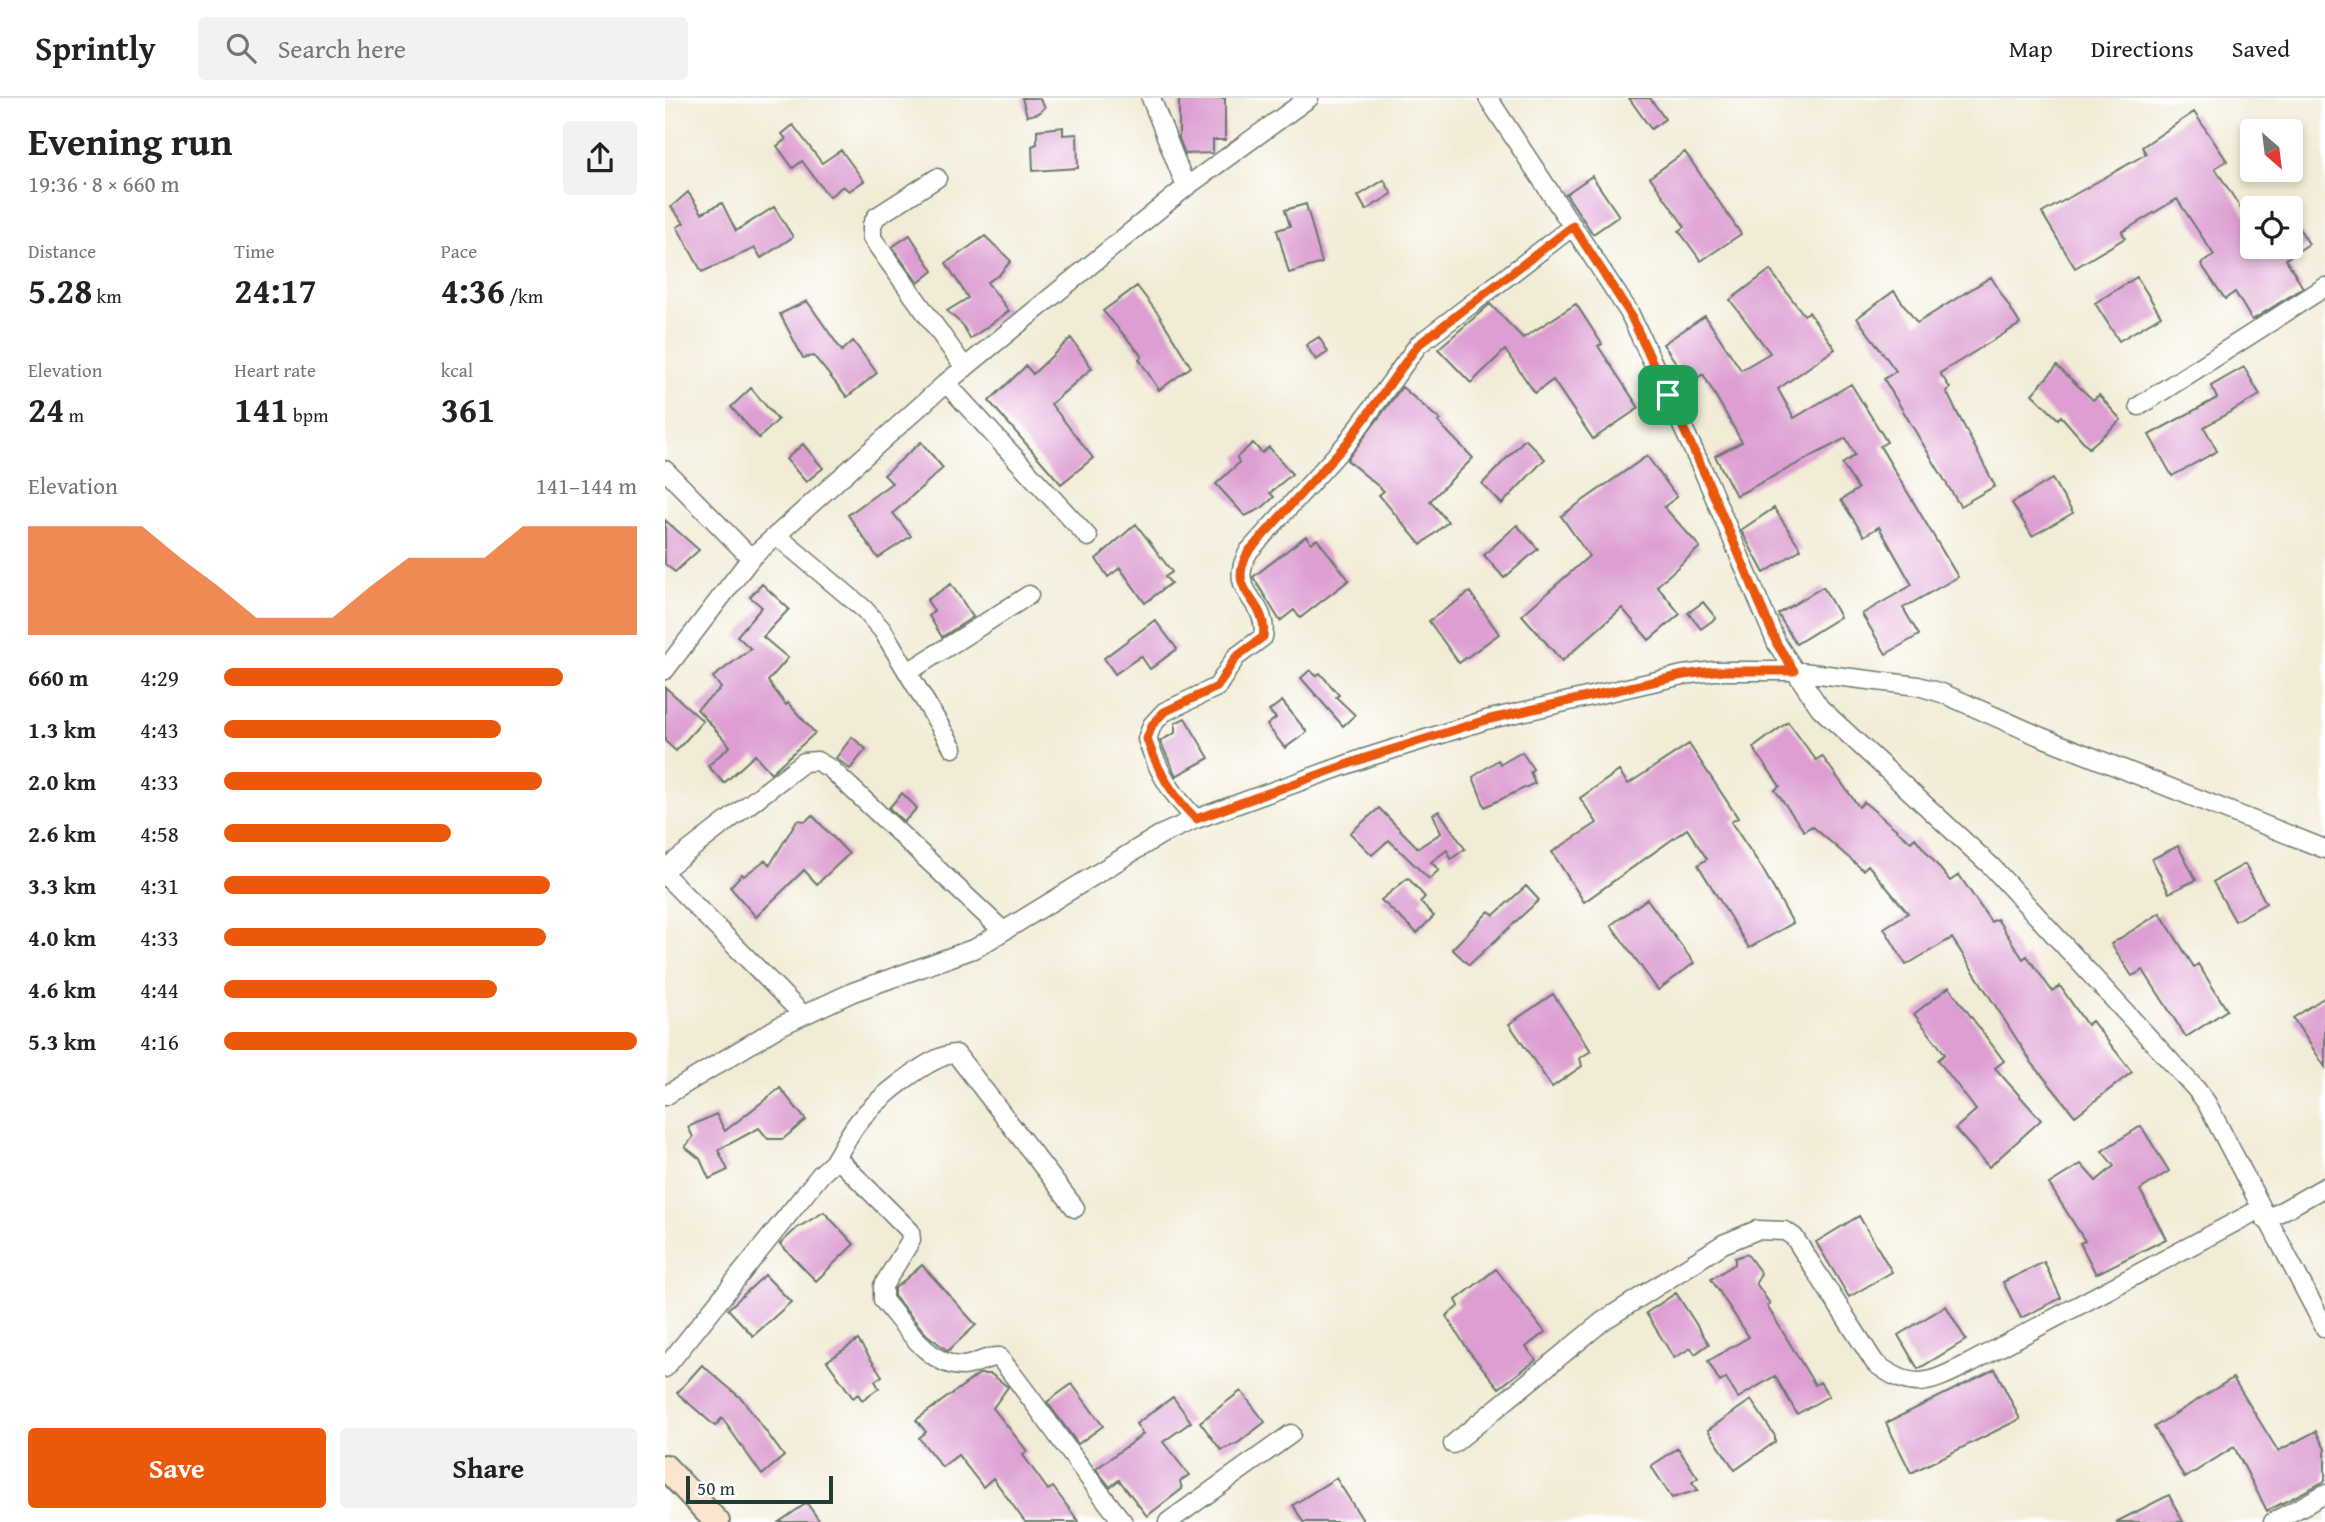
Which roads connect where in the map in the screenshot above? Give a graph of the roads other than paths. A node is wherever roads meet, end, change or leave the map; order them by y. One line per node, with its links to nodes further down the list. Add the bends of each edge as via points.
1 (1151, 98): 5 (street)
2 (1310, 98): 5 (street)
3 (1488, 98): 6 (street)
4 (937, 178): 8 (street, via 876,217 872,238)
5 (1186, 187): 8 (street)
6 (1573, 226): 17 (street, via 1629,312 1777,644); 20 (street, via 1418,345 1347,443 1249,551 1239,567 1239,578 1262,620 1263,637 1236,657 1217,687 1164,712 1147,739 1169,789)
7 (2325, 287): 10 (street)
8 (965, 368): 9 (street)
9 (946, 383): 12 (street); 13 (street)
10 (2139, 406)
11 (665, 470): 14 (street)
12 (776, 535): 14 (street); 18 (street, via 865,609)
13 (1088, 537)
14 (751, 558): 16 (street)
15 (1029, 595): 18 (street)
16 (665, 670)
17 (1794, 671): 20 (street, via 1683,675 1486,720); 21 (street, via 1942,693); 30 (street, via 1829,720 1992,867 2196,1089)
18 (908, 672): 19 (street)
19 (953, 748)
20 (1196, 819): 24 (street, via 1160,835)
21 (2325, 849)
22 (665, 869): 24 (street, via 804,762 817,761 831,769)
23 (665, 875): 25 (street)
24 (1002, 930): 25 (street, via 960,955 853,992)
25 (803, 1015): 26 (street)
26 (665, 1096)
27 (833, 1163): 29 (street, via 858,1122 876,1103 939,1056 956,1054); 32 (street); 38 (street, via 842,1163 910,1231 911,1240 883,1286 883,1300 933,1356 951,1365 999,1357 1075,1464)
28 (2325, 1187): 30 (street)
29 (1075, 1208)
30 (2263, 1215): 31 (street); 34 (street, via 1931,1383 1919,1384 1891,1375 1875,1363 1794,1237 1785,1231 1757,1230 1723,1244 1604,1321)
31 (2325, 1328)
32 (665, 1368)
33 (1291, 1434): 39 (street)
34 (1453, 1444)
35 (665, 1467): 37 (street)
36 (2325, 1494): 40 (street)
37 (717, 1522)
38 (1123, 1522)
39 (1168, 1522)
40 (2273, 1522)

